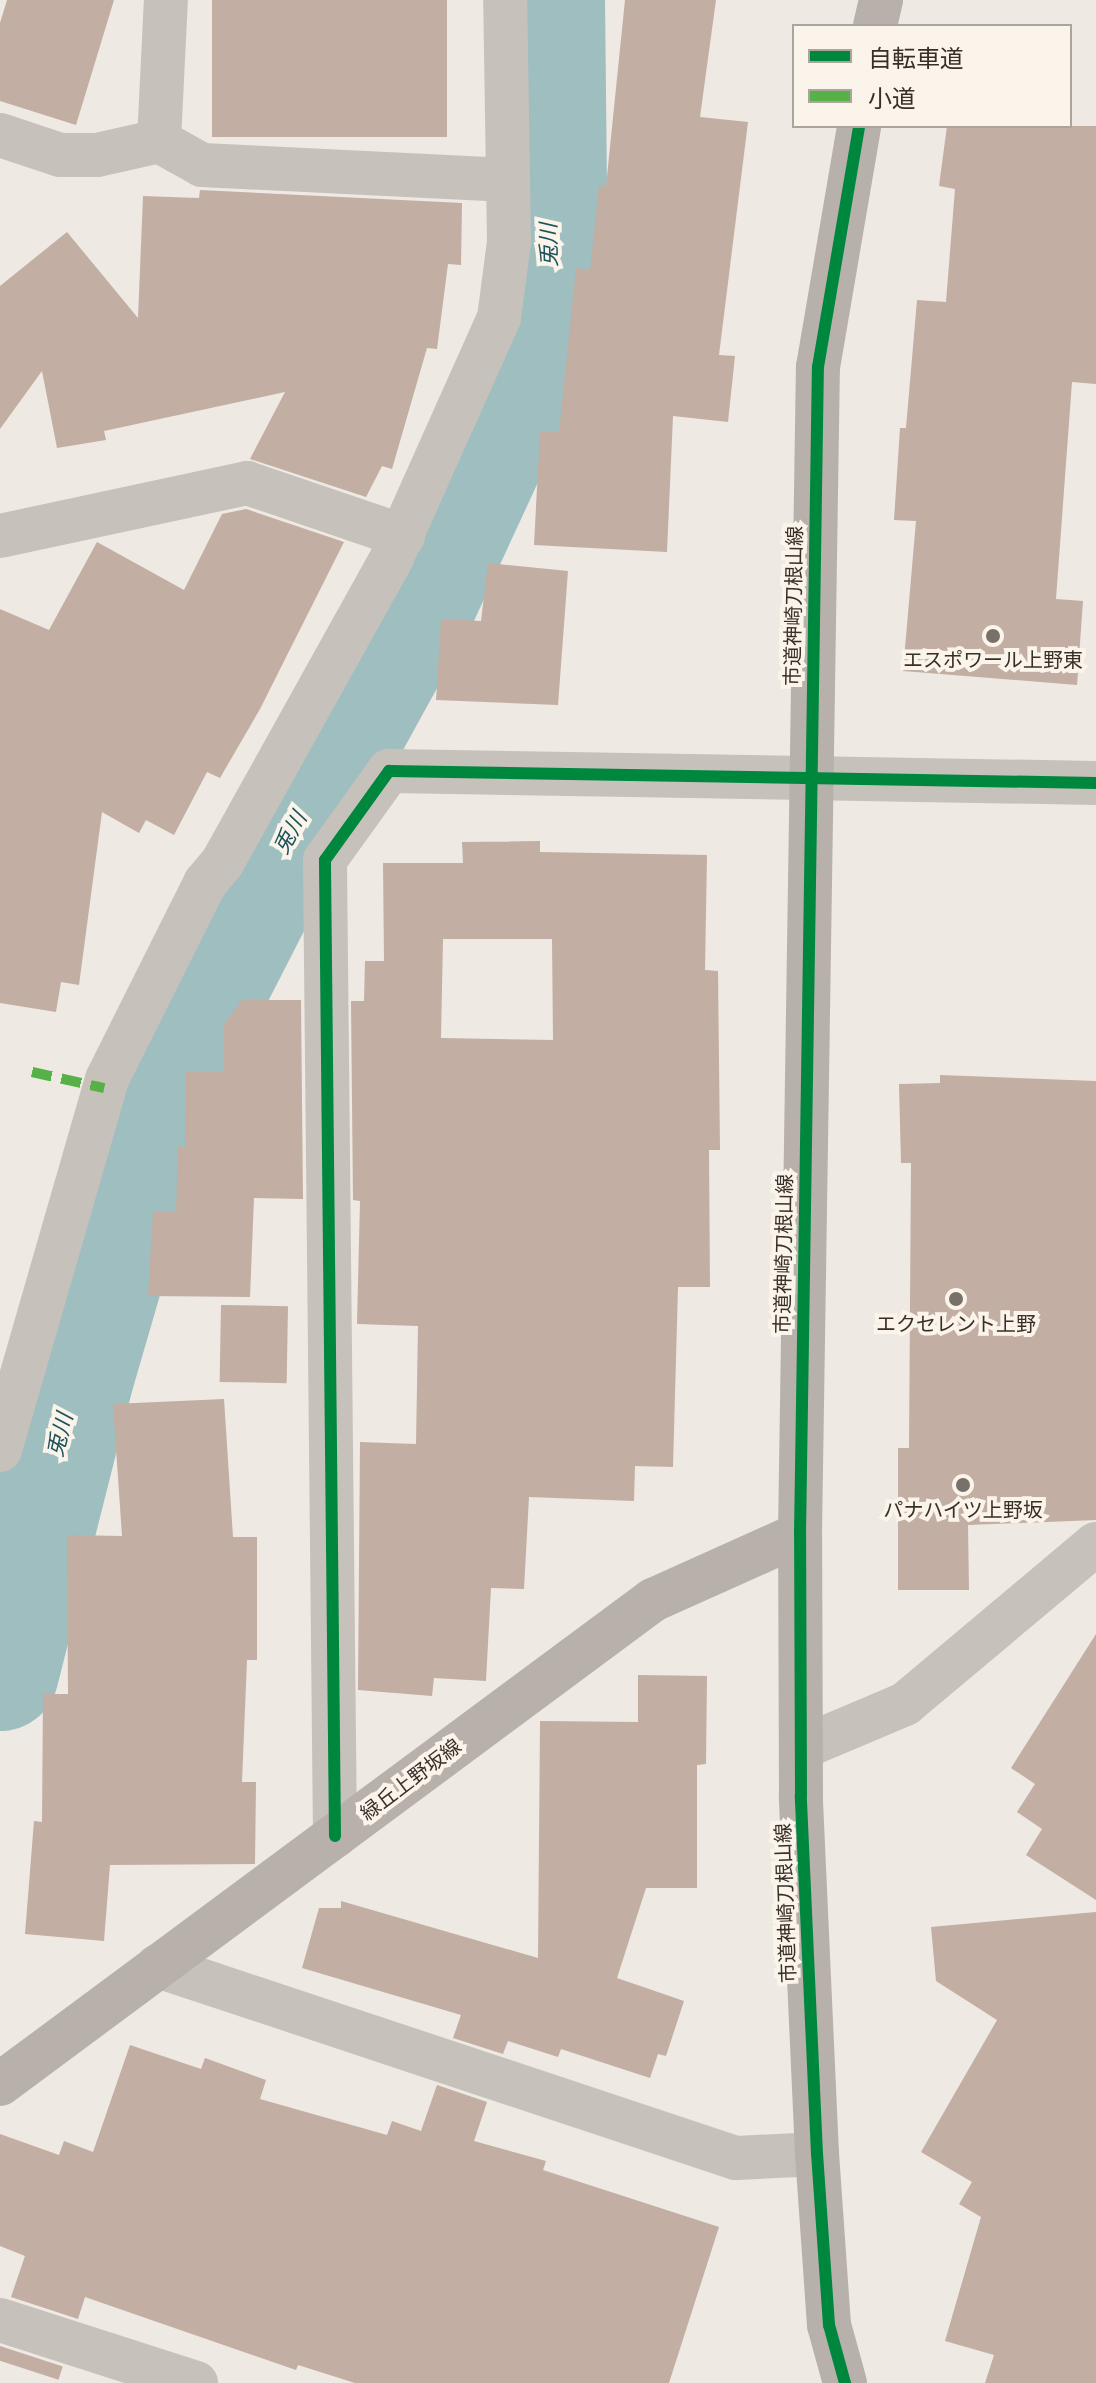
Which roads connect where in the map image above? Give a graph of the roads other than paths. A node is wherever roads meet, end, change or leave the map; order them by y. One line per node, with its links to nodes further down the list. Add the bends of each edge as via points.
1 (166, 0): 7 (street)
2 (505, 0): 8 (street)
3 (881, 0): 4 (street)
4 (875, 24)
5 (859, 128): 11 (street, 市道神崎刀根山線, via 818,367)
6 (0, 135): 7 (street, via 60,155 97,155)
7 (159, 141): 8 (street, via 202,165)
8 (508, 180): 10 (street, via 508,263 499,318)
9 (0, 536): 10 (street, via 247,483)
10 (403, 536): 13 (street, via 222,863 205,883 107,1079)
11 (811, 781): 12 (street); 14 (street, 市道神崎刀根山線); 17 (street, via 389,771 325,860)
12 (1096, 783)
13 (2, 1435)
14 (800, 1534): 16 (street, 市道神崎刀根山線); 17 (street, 緑丘上野坂線, via 653,1600)
15 (1096, 1544): 16 (street, via 905,1704)
16 (801, 1748): 20 (street, 市道神崎刀根山線)
17 (335, 1836): 18 (street, 緑丘上野坂線)
18 (158, 1966): 19 (street, 緑丘上野坂線); 20 (street, via 736,2158)
19 (0, 2084)
20 (817, 2154): 23 (street, 市道神崎刀根山線, via 829,2325)
21 (0, 2320): 22 (street)
22 (196, 2383)
23 (845, 2383)

